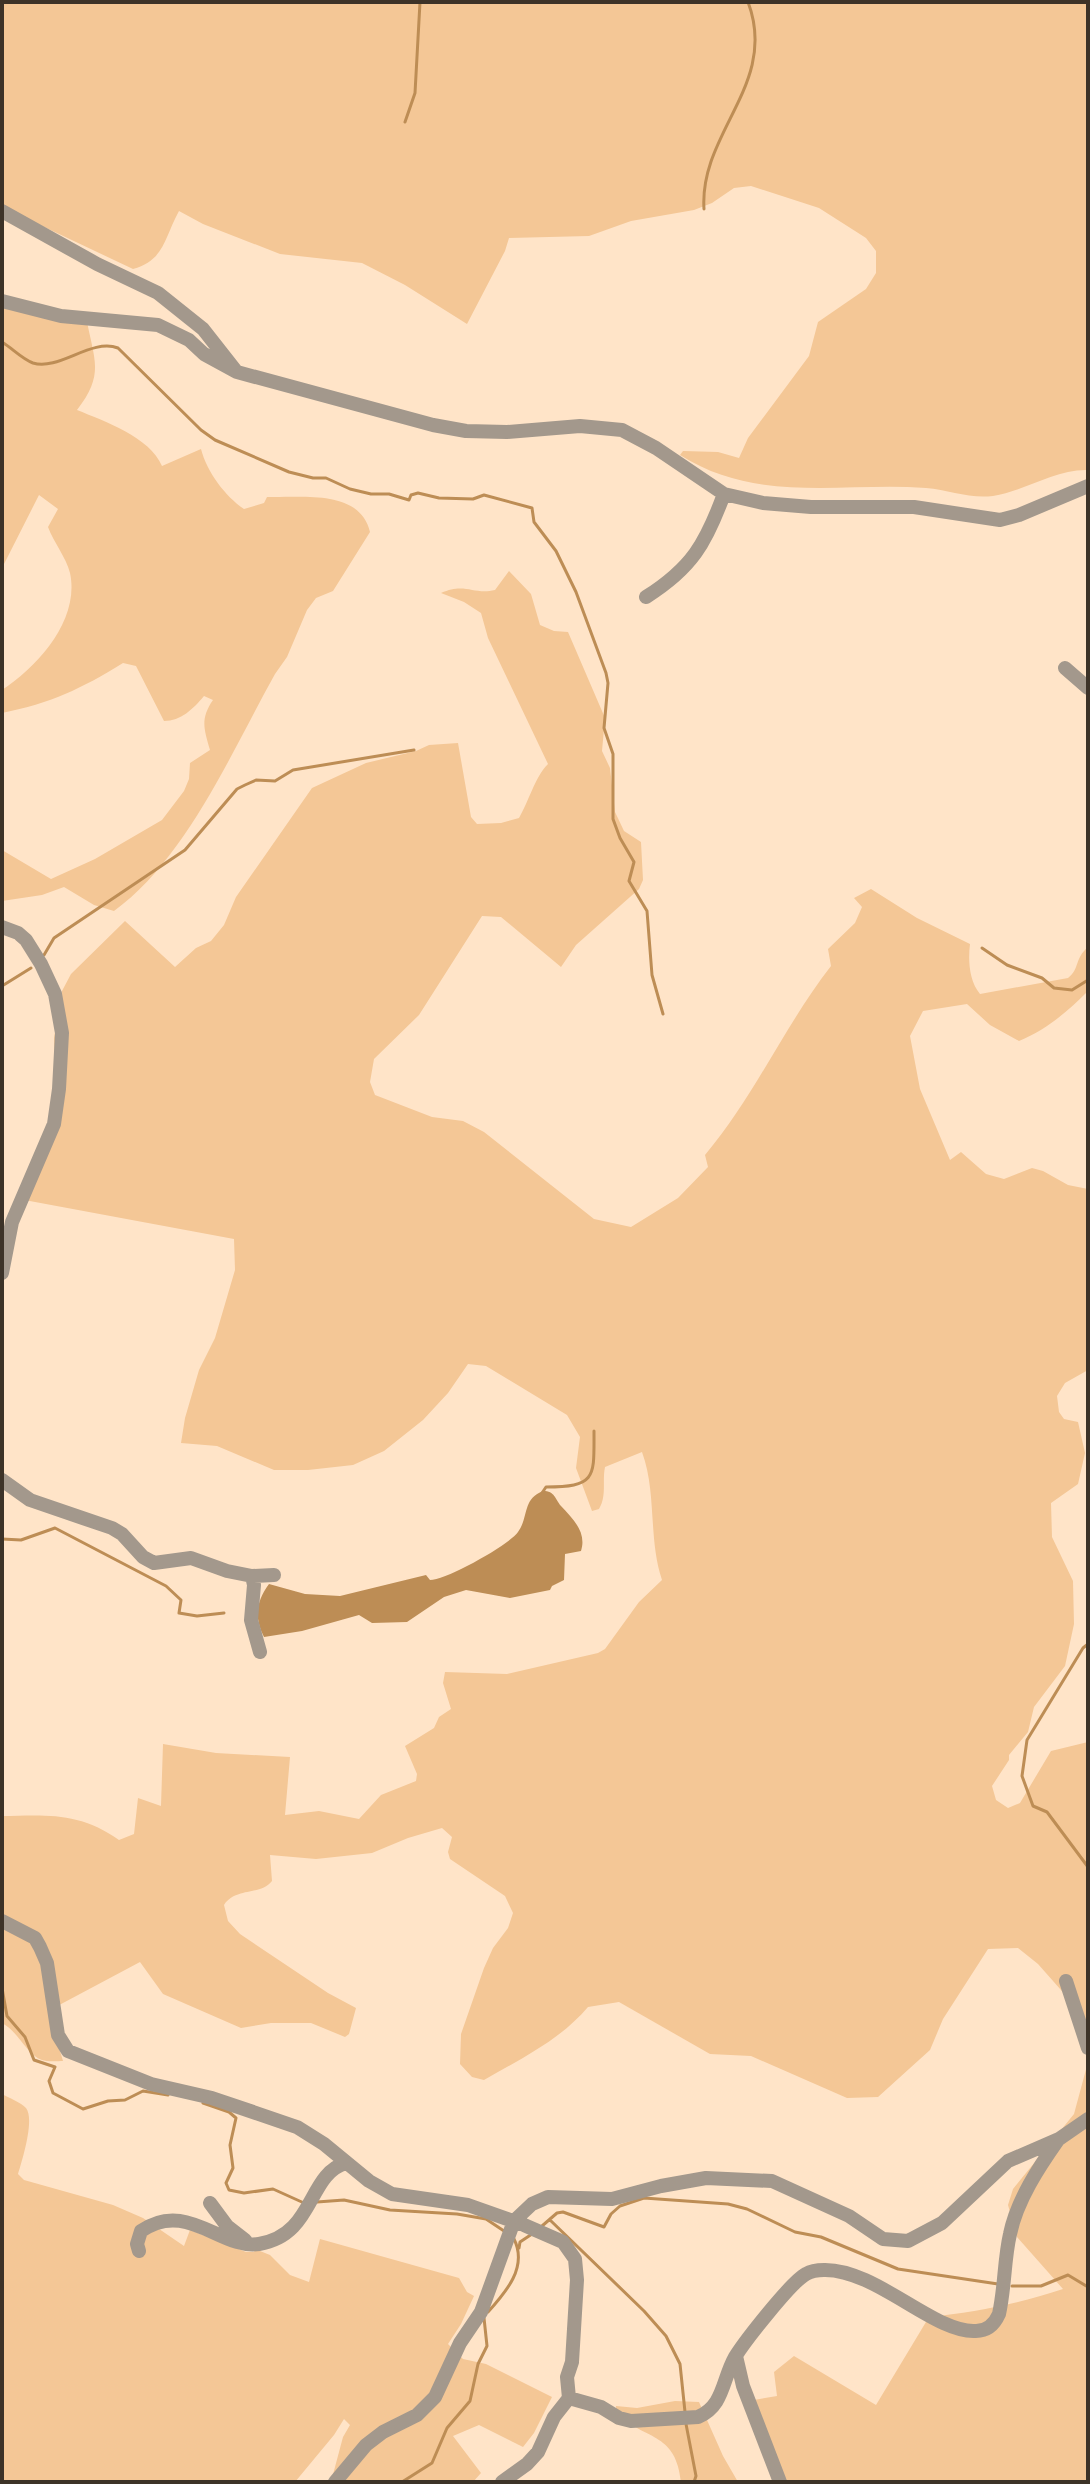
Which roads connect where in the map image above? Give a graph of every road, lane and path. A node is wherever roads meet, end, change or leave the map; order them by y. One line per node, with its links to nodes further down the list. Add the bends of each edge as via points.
1 (2, 211): 3 (street, via 166,298 203,329)
2 (2, 301): 3 (street, via 61,316 158,325)
3 (237, 372): 5 (street, via 466,431 580,426 622,430)
4 (1088, 486): 5 (street, via 1000,520 914,507 763,503)
5 (724, 494): 6 (street, via 694,558)
6 (646, 597)
7 (1065, 668): 8 (street)
8 (1088, 688)
9 (2, 927): 10 (street, via 26,940 41,964 55,994 62,1033 54,1124 12,1222)
10 (2, 1273)
11 (2, 1480): 13 (street, via 30,1500 112,1528 149,1561 191,1558)
12 (274, 1575): 13 (street)
13 (252, 1576): 14 (street, via 251,1620)
14 (260, 1652)
15 (2, 1921): 20 (street, via 35,1938 40,1947 58,2035 68,2051 151,2084 297,2127)
16 (1066, 1981): 17 (street)
17 (1088, 2048)
18 (1088, 2119): 19 (street)
19 (1059, 2139): 22 (street, via 1008,2161 942,2223 908,2241 883,2239 849,2216 759,2178 697,2179 612,2199 548,2197); 25 (street, via 1010,2232 995,2323 976,2331 949,2325 869,2282 815,2271 792,2284)
20 (346, 2163): 22 (street, via 392,2194 468,2205); 23 (street, via 328,2173 297,2224 278,2239)
21 (210, 2203): 23 (street, via 227,2226)
22 (514, 2221): 26 (street, via 563,2242 575,2259); 27 (street, via 481,2312 435,2397 417,2415 366,2445)
23 (252, 2245): 24 (street, via 175,2221 141,2231)
24 (139, 2251)
25 (736, 2356): 26 (street, via 715,2406 698,2417 631,2421); 29 (street)
26 (569, 2398): 28 (street, via 538,2452)
27 (335, 2482)
28 (502, 2482)
29 (780, 2482)

